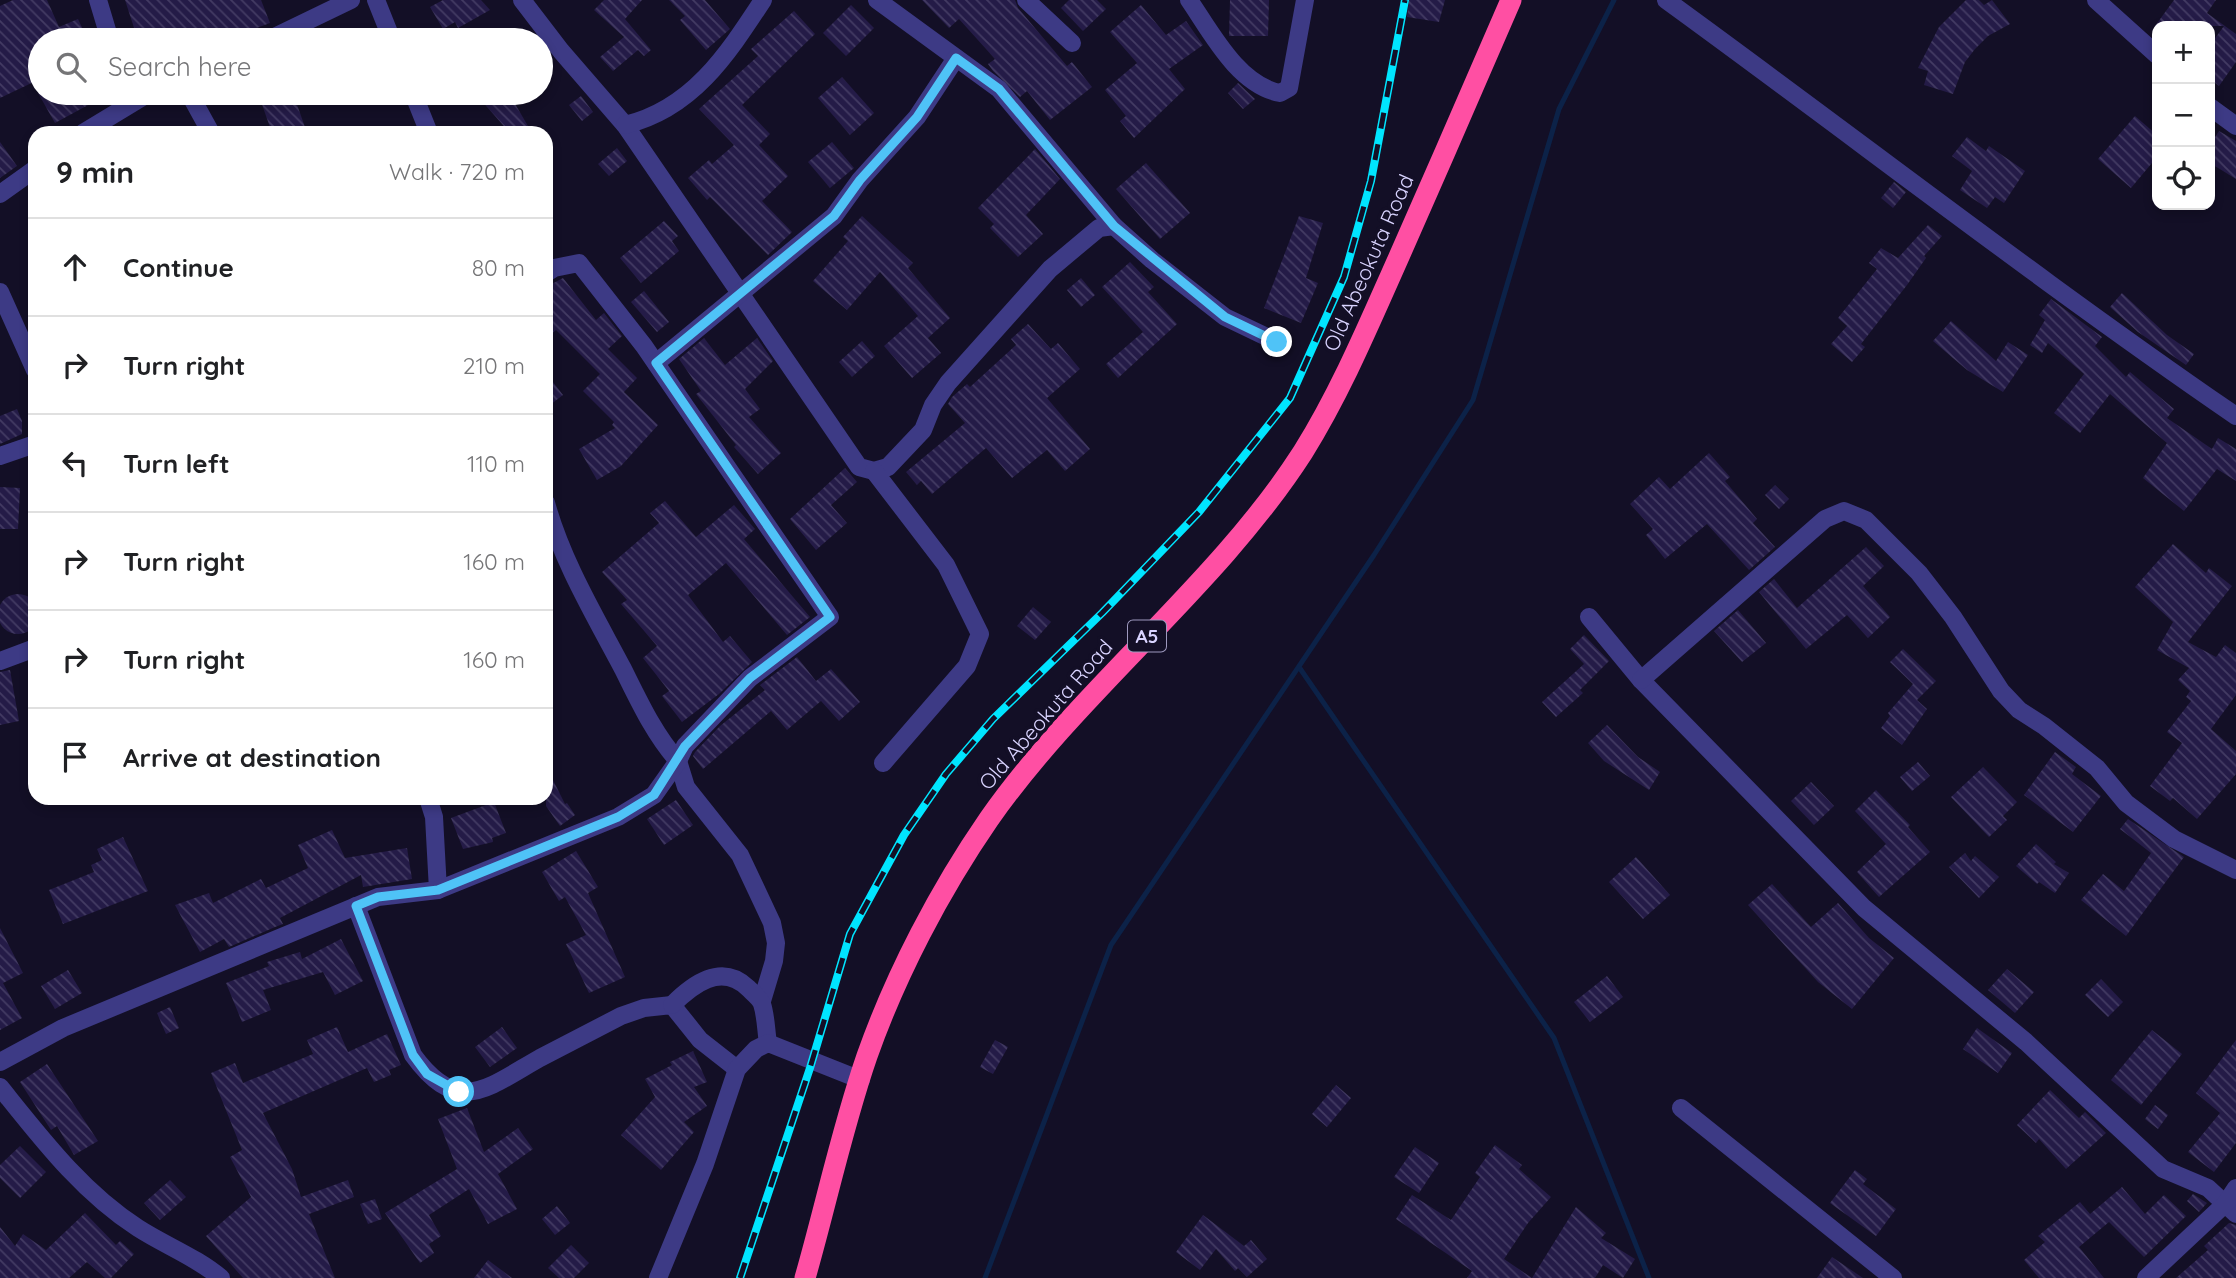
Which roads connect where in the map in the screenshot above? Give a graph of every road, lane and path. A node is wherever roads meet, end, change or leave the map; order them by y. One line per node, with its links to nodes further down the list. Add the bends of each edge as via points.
1 (99, 0): 13 (street)
2 (351, 0): 14 (street)
3 (376, 0): 15 (street)
4 (522, 0): 16 (street)
5 (763, 0): 25 (street, via 726,56 688,96 667,111)
6 (877, 0): 20 (street)
7 (1026, 0): 18 (street)
8 (1189, 0): 9 (street, via 1229,58 1259,85 1280,93 1289,88)
9 (1305, 0)
10 (1511, 0): 59 (highway, Old Abeokuta Road / A5, via 1349,368 1302,452 1258,512 1041,753 989,819 908,963)
11 (1666, 0): 39 (street, via 2100,323)
12 (2096, 1): 19 (street)
13 (107, 28)
14 (293, 28)
15 (387, 28)
16 (543, 28)
17 (553, 41): 25 (street)
18 (1072, 43)
19 (2152, 51)
20 (956, 58): 32 (street, via 999,89 1096,205); 35 (street, via 917,117 834,216)
21 (117, 105): 26 (street)
22 (196, 105): 27 (street)
23 (418, 105): 28 (street)
24 (2215, 111): 29 (street)
25 (625, 125): 35 (street)
26 (92, 126)
27 (207, 126)
28 (426, 126)
29 (2236, 126)
30 (28, 174): 31 (street)
31 (0, 194)
32 (1106, 227): 36 (street, via 1225,317); 42 (street, via 1050,269 948,383 923,430 888,467)
33 (553, 269): 38 (street, via 579,263)
34 (0, 292): 37 (street)
35 (740, 296): 38 (street); 42 (street, via 846,453 859,467)
36 (1277, 342)
37 (28, 354)
38 (656, 363): 48 (street, via 830,617 750,678 685,746)
39 (2236, 416)
40 (28, 446): 41 (street)
41 (0, 456)
42 (874, 471): 49 (street, via 946,565 980,634 967,666)
43 (553, 526): 48 (street, via 662,744)
44 (1589, 617): 47 (street)
45 (28, 651): 46 (street)
46 (0, 661)
47 (1641, 680): 51 (street, via 1825,519 1844,511 1853,513 1866,520 1919,573 2019,710 2097,768 2126,803 2155,825); 62 (street, via 1864,908 2026,1042 2163,1169)
48 (678, 761): 52 (street, via 654,795 618,817); 54 (street, via 686,787 740,855 776,933 774,961)
49 (883, 763)
50 (430, 805): 52 (street)
51 (2236, 870)
52 (438, 890): 53 (street, via 378,897)
53 (356, 906): 55 (street, via 413,1055 427,1074 459,1092 488,1090 621,1016); 57 (street, via 63,1028)
54 (762, 1002): 55 (street, via 742,983 720,977 704,979); 56 (street)
55 (672, 1005): 58 (street, via 700,1040)
56 (768, 1043): 58 (street); 59 (street)
57 (0, 1062)
58 (737, 1069): 64 (street, via 705,1164)
59 (861, 1080): 65 (highway, Old Abeokuta Road / A5)
60 (0, 1087): 63 (street, via 65,1168 137,1227)
61 (1681, 1108): 66 (street)
62 (2233, 1202): 67 (street)
63 (221, 1278)
64 (658, 1278)
65 (805, 1278)
66 (1893, 1278)
67 (2146, 1278)

